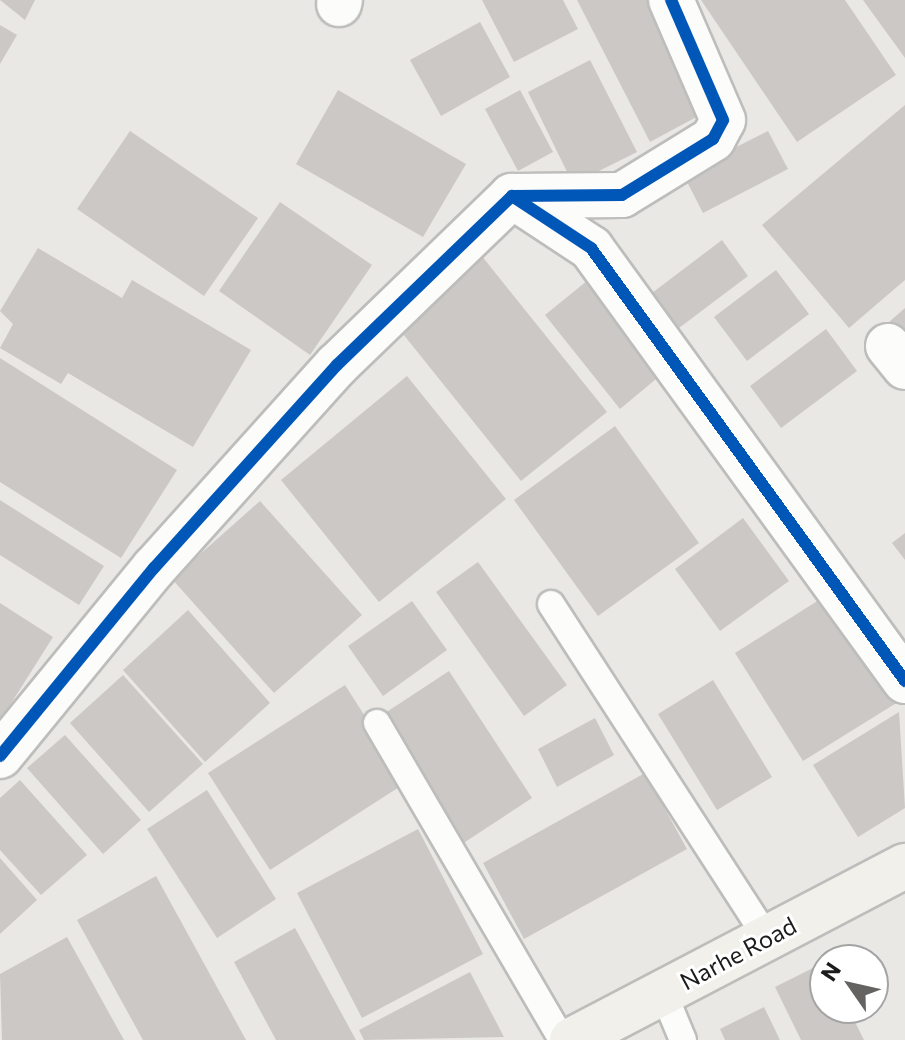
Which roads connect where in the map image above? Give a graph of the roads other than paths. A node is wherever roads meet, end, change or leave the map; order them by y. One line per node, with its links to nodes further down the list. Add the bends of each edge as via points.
1 (671, 0): 2 (street, via 723,120 713,139 622,195)
2 (512, 196): 4 (street, via 591,248); 6 (street, via 337,365 154,568)
3 (551, 604): 8 (lane)
4 (905, 681)
5 (377, 723): 10 (lane)
6 (0, 756)
7 (905, 866): 8 (street, Narhe Road)
8 (767, 938): 9 (street, Narhe Road)
9 (663, 992): 10 (street, Narhe Road); 11 (lane)
10 (578, 1038)
11 (683, 1040)

